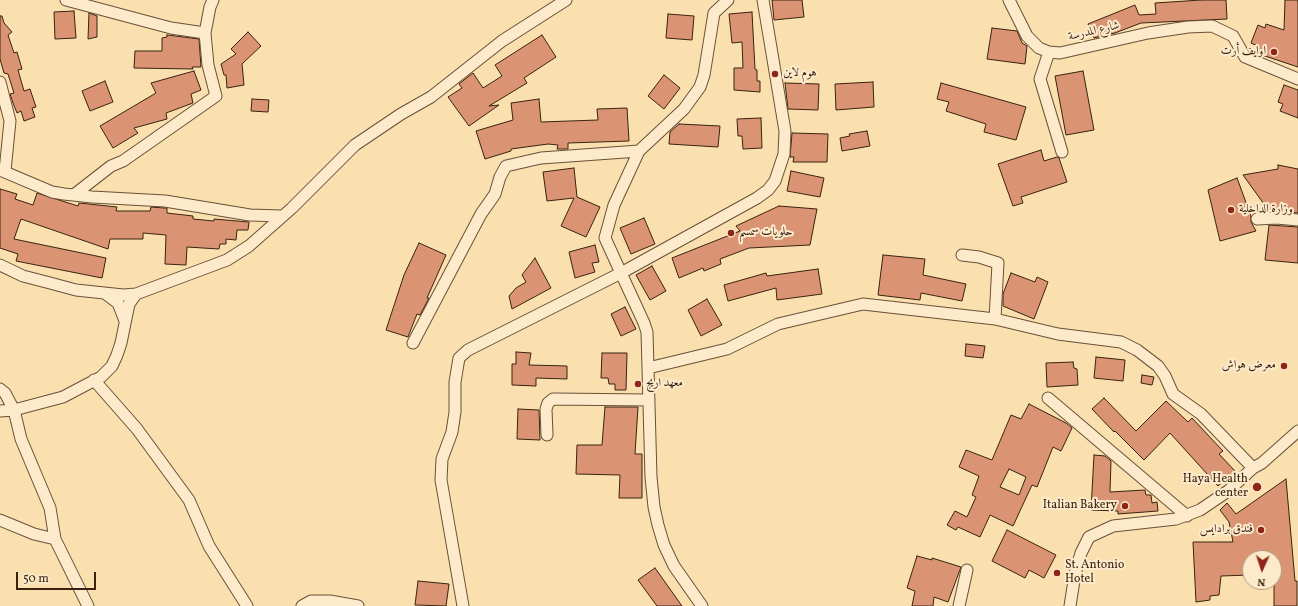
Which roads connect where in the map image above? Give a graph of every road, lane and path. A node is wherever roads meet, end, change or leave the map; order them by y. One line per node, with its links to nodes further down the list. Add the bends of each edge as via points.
1 (66, 0): 7 (street, via 171,28)
2 (213, 0): 7 (street)
3 (566, 0): 15 (street, via 502,41 431,97 356,145)
4 (728, 0): 11 (street, via 714,13 704,74 693,98)
5 (763, 0): 20 (street, via 785,136 784,154 775,181 757,198)
6 (1008, 0): 8 (street, via 1027,36 1039,48)
7 (205, 33): 14 (street, via 208,65 216,96 123,161 111,166)
8 (1049, 52): 9 (street, شارع المدرسة, via 1060,53 1154,32 1212,26 1233,36 1245,57); 12 (street, via 1040,79)
9 (1298, 78)
10 (0, 82): 13 (street, via 10,121)
11 (639, 151): 20 (street, via 614,205 605,234 606,243); 25 (street, via 541,158 506,166 495,194 481,214)
12 (1062, 152)
13 (2, 171): 14 (street, via 52,192)
14 (75, 194): 15 (street, via 165,200 250,215)
15 (281, 216): 22 (street, via 249,246 227,260)
16 (1257, 219): 17 (street)
17 (1298, 220)
18 (962, 255): 23 (street, via 998,263)
19 (0, 265): 21 (street, via 23,276 76,290)
20 (621, 273): 26 (street, via 647,332); 44 (street, via 468,350 459,358 455,382 455,412 452,432 442,459 441,480)
21 (106, 294): 22 (street); 24 (street, via 118,303)
22 (136, 294): 24 (street, via 128,304)
23 (995, 319): 26 (street, via 863,304 778,324 726,349); 35 (street, via 1065,335 1121,342 1137,350 1158,366 1174,394 1201,414)
24 (125, 322): 27 (street, via 121,343 112,366)
25 (413, 343)
26 (648, 368): 30 (street)
27 (94, 380): 31 (street, via 63,397); 41 (street, via 137,429 189,500 210,546)
28 (0, 389): 31 (street)
29 (1048, 398): 36 (street)
30 (648, 400): 34 (street, via 553,399 548,402 546,409); 45 (street, via 651,476 658,525 674,566)
31 (14, 410): 32 (street); 38 (street, via 21,439 50,508)
32 (0, 411)
33 (1298, 431): 35 (street)
34 (547, 435)
35 (1253, 468): 36 (street, via 1228,491)
36 (1187, 516): 47 (street, via 1166,521 1113,526 1089,537 1074,574)
37 (0, 520): 38 (street, via 34,534)
38 (55, 539): 40 (street)
39 (967, 570): 46 (street)
40 (88, 606)
41 (246, 606)
42 (302, 606): 43 (street, via 311,601)
43 (358, 606)
44 (463, 606)
45 (702, 606)
46 (960, 606)
47 (1070, 606)

